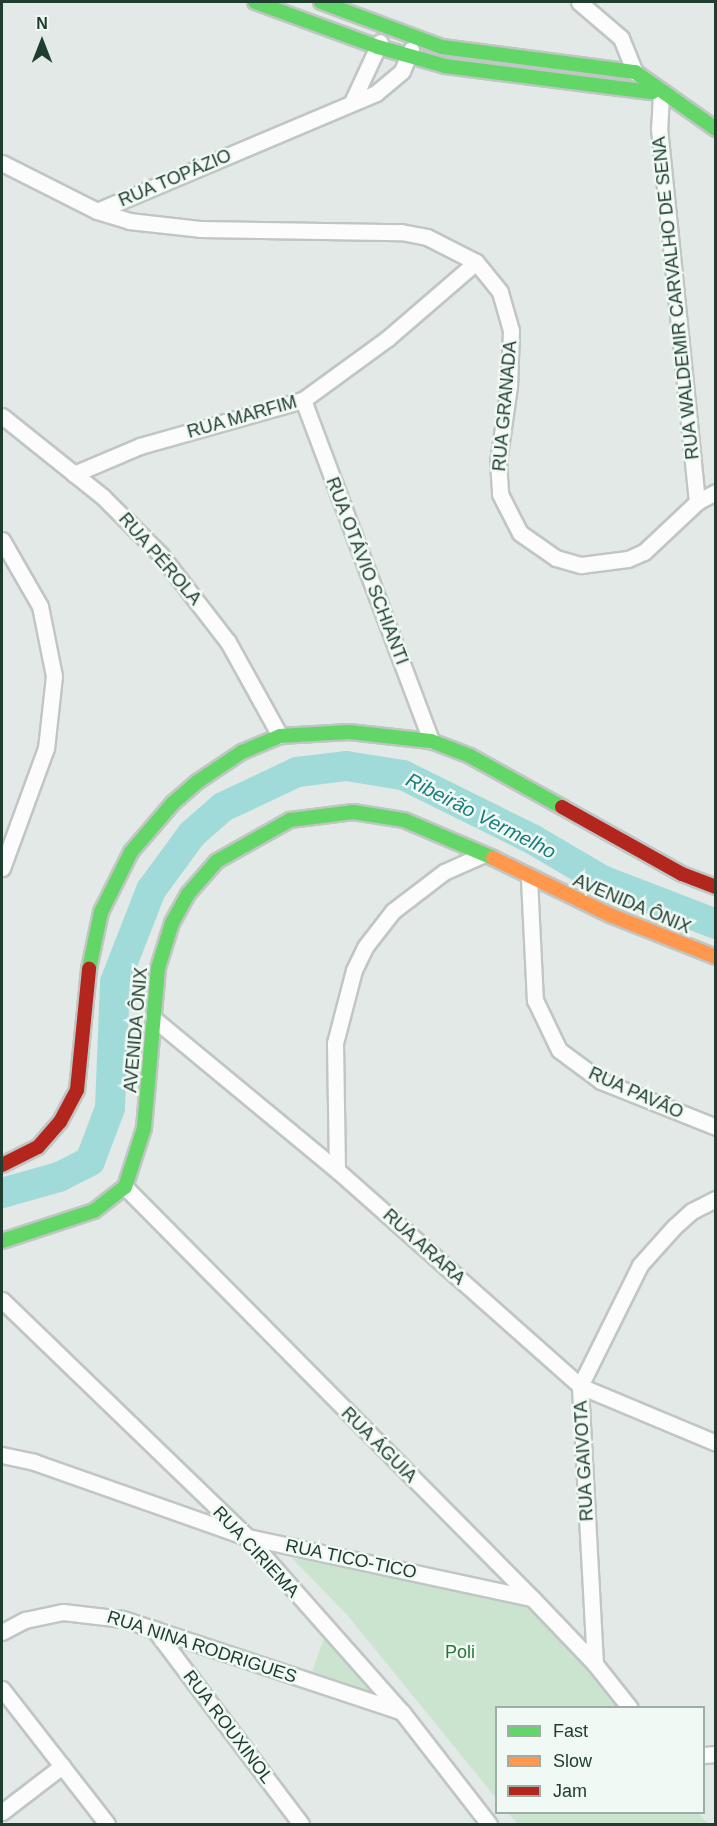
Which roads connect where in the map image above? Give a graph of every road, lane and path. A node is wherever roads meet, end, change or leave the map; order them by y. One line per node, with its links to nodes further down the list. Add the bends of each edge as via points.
1 (255, 2): 6 (main road)
2 (321, 2): 4 (main road)
3 (579, 2): 8 (street, via 621,38)
4 (387, 28): 5 (main road); 6 (street)
5 (415, 39): 7 (street, RUA TOPÁZIO); 8 (main road, via 470,53)
6 (378, 47): 7 (main road); 10 (street)
7 (408, 57): 9 (main road, via 480,73); 10 (street, RUA TOPÁZIO, via 391,83)
8 (635, 72): 9 (main road, via 650,80)
9 (661, 94): 11 (main road); 19 (street, RUA WALDEMIR CARVALHO DE SENA, via 659,128)
10 (352, 102): 13 (street, RUA TOPÁZIO)
11 (716, 129)
12 (2, 163): 13 (street, RUA TOPÁZIO)
13 (97, 211): 14 (street, RUA GRANADA, via 179,228 401,232 427,237)
14 (476, 262): 15 (street, RUA MARFIM, via 388,338); 19 (street, RUA GRANADA, via 500,292 511,330 498,479 503,505 520,533 556,558 581,565 606,564 644,552)
15 (303, 400): 17 (street, RUA MARFIM, via 140,446); 22 (street, RUA OTÁVIO SCHIANTI)
16 (2, 416): 17 (street, RUA PÉROLA)
17 (74, 474): 21 (street, RUA PÉROLA, via 124,516 201,606 245,669)
18 (716, 492): 19 (street, RUA GRANADA)
19 (697, 502)
20 (2, 540): 24 (street, via 40,606 54,676 46,748)
21 (280, 736): 22 (main road, via 350,732); 30 (main road, via 242,752 197,782 172,803 131,852 105,903 92,943 77,1090 60,1122 38,1147)
22 (431, 741): 26 (main road, via 470,756 682,874)
23 (482, 855): 25 (main road, AVENIDA ÔNIX); 28 (main road, AVENIDA ÔNIX, via 428,828 378,814 314,814 268,829 216,861 188,894 161,955); 31 (street, via 444,872 393,911 365,947 354,970 335,1043)
24 (2, 868)
25 (529, 879): 27 (main road, AVENIDA ÔNIX); 29 (street, RUA PAVÃO, via 535,1000 559,1050 601,1081)
26 (716, 887)
27 (716, 957)
28 (153, 1018): 31 (street, RUA ARARA); 32 (main road, AVENIDA ÔNIX, via 144,1128)
29 (716, 1127)
30 (2, 1165)
31 (337, 1170): 36 (street, RUA ARARA)
32 (125, 1187): 34 (main road, via 75,1220); 40 (street, RUA ÁGUIA)
33 (716, 1199): 36 (street, RUA GAIVOTA, via 692,1211 640,1266)
34 (2, 1241)
35 (2, 1300): 39 (street, RUA CIRIEMA)
36 (580, 1386): 37 (street, RUA ARARA); 43 (street, RUA GAIVOTA)
37 (716, 1443)
38 (2, 1455): 39 (street, RUA TICO-TICO, via 34,1461)
39 (247, 1537): 40 (street, RUA TICO-TICO); 46 (street, RUA CIRIEMA)
40 (532, 1598): 43 (street, RUA ÁGUIA)
41 (154, 1629): 42 (street, RUA NINA RODRIGUES, via 123,1619 63,1611 24,1620); 46 (street, RUA NINA RODRIGUES); 50 (street, RUA ROUXINOL)
42 (2, 1632)
43 (595, 1664): 45 (street, RUA ÁGUIA)
44 (2, 1689): 47 (street)
45 (629, 1706)
46 (402, 1712): 51 (street, RUA CIRIEMA)
47 (62, 1766): 48 (street); 49 (street)
48 (2, 1812)
49 (107, 1824)
50 (301, 1824)
51 (489, 1824)

